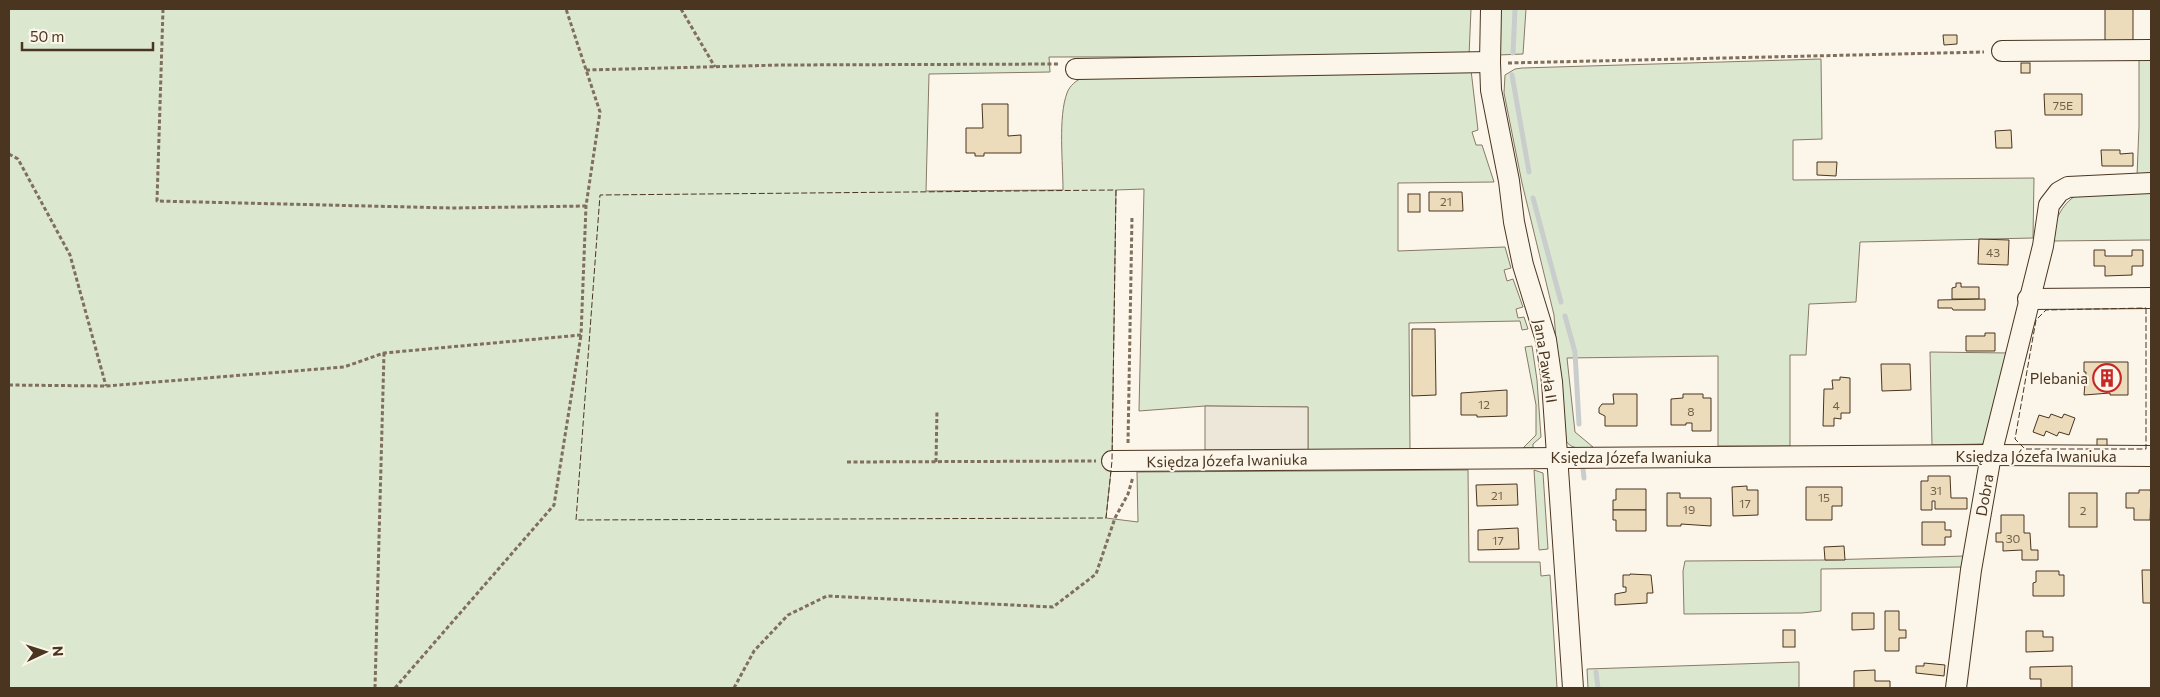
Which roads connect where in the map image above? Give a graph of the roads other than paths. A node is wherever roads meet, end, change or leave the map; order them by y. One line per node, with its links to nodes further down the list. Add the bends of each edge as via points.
1 (1491, 9): 4 (street, Jana Pawła II)
2 (2151, 50): 3 (street)
3 (2002, 51)
4 (1490, 62): 5 (street); 11 (street, Jana Pawła II, via 1491,90 1514,222 1546,340)
5 (1076, 69)
6 (2151, 183): 8 (street, Dobra, via 2068,187 2059,192 2049,206 2043,246)
7 (2151, 298): 8 (street)
8 (2028, 299): 9 (street, Dobra)
9 (1991, 455): 10 (street, Księdza Józefa Iwaniuka); 11 (street, Księdza Józefa Iwaniuka); 14 (street, Dobra, via 1971,570)
10 (2151, 456)
11 (1557, 457): 12 (street, Księdza Józefa Iwaniuka); 13 (street, Jana Pawła II)
12 (1126, 461)
13 (1573, 688)
14 (1956, 688)

